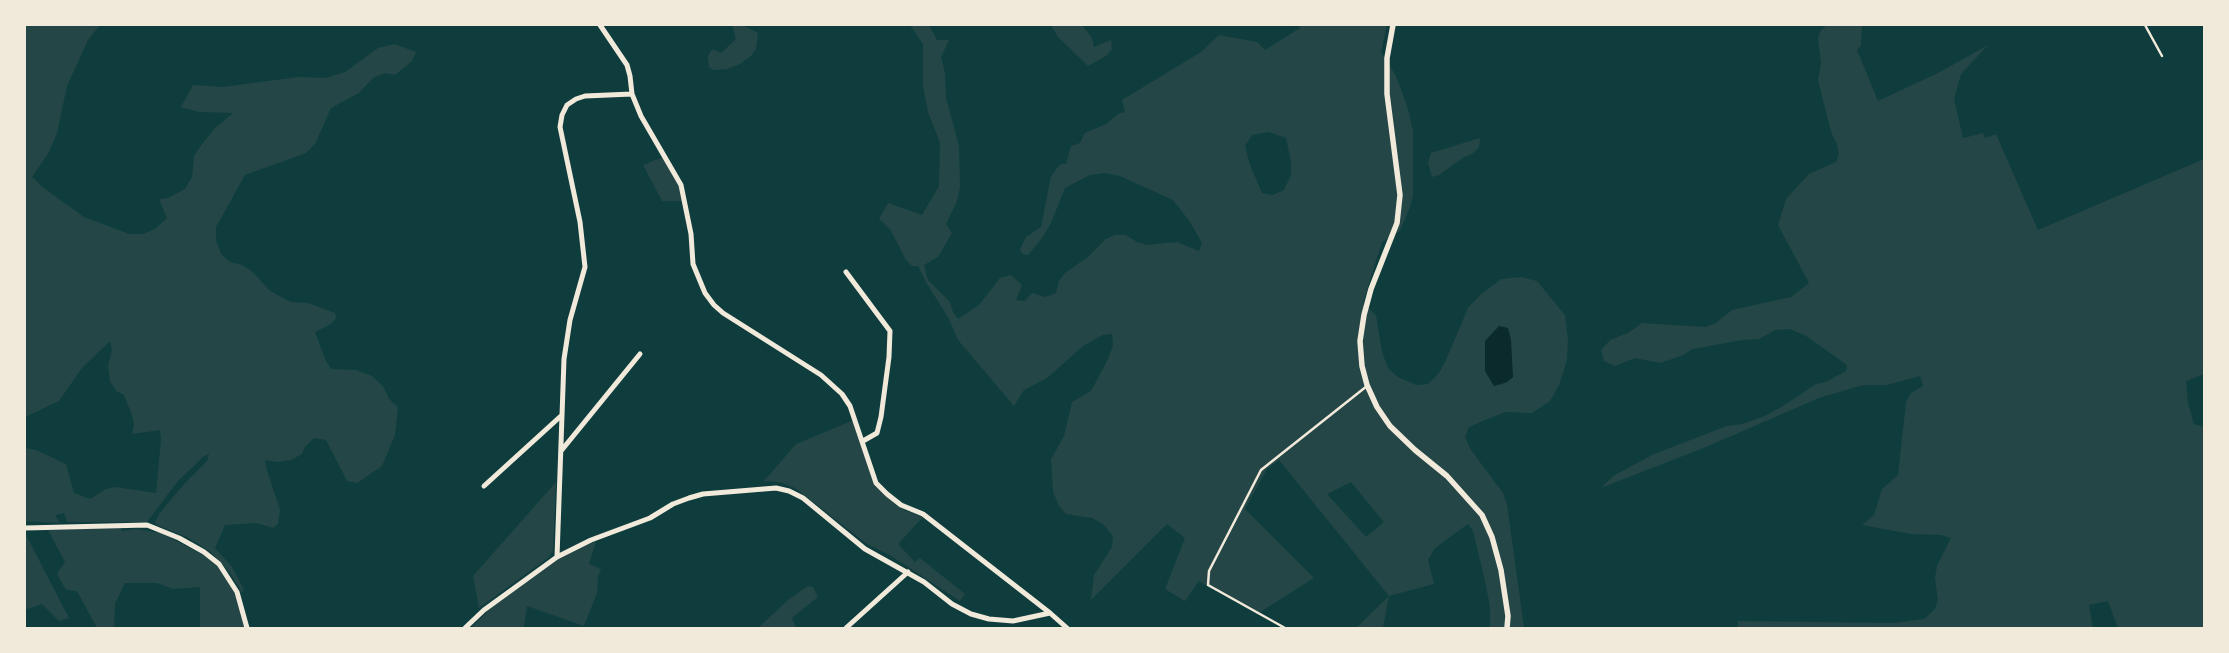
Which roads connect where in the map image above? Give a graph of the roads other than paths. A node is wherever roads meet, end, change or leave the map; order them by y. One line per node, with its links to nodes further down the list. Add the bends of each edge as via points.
1 (600, 25): 5 (street, via 627,65)
2 (1393, 25): 8 (street, via 1387,58 1387,94 1400,195 1397,223 1364,315 1360,341)
3 (2144, 25): 4 (lane)
4 (2162, 56)
5 (632, 94): 9 (street, via 585,96 567,106 562,115 560,127 580,222 585,267 570,320 564,359); 10 (street, via 641,116 681,185 691,234 692,264 705,293 723,313 832,384 850,406)
6 (846, 272): 10 (street, via 890,331 881,417 877,433)
7 (640, 354): 11 (street)
8 (1367, 386): 23 (lane, via 1261,470 1209,571 1208,585); 24 (street, via 1390,426 1447,476 1482,515 1501,570)
9 (562, 415): 11 (street); 12 (street)
10 (863, 441): 18 (street, via 876,483 887,494 901,505 923,514)
11 (561, 452): 14 (street)
12 (484, 486)
13 (25, 528): 19 (street, via 147,526 178,538 204,552 223,570 237,592)
14 (559, 544): 15 (street); 16 (street)
15 (570, 550): 16 (street); 17 (street, via 650,518 689,498 776,488 803,498 865,549)
16 (557, 557): 20 (street, via 484,610)
17 (908, 572): 18 (street, via 952,604 988,619 1013,621); 21 (street)
18 (1050, 613): 22 (street)
19 (247, 628)
20 (465, 628)
21 (846, 628)
22 (1067, 628)
23 (1285, 628)
24 (1507, 628)

